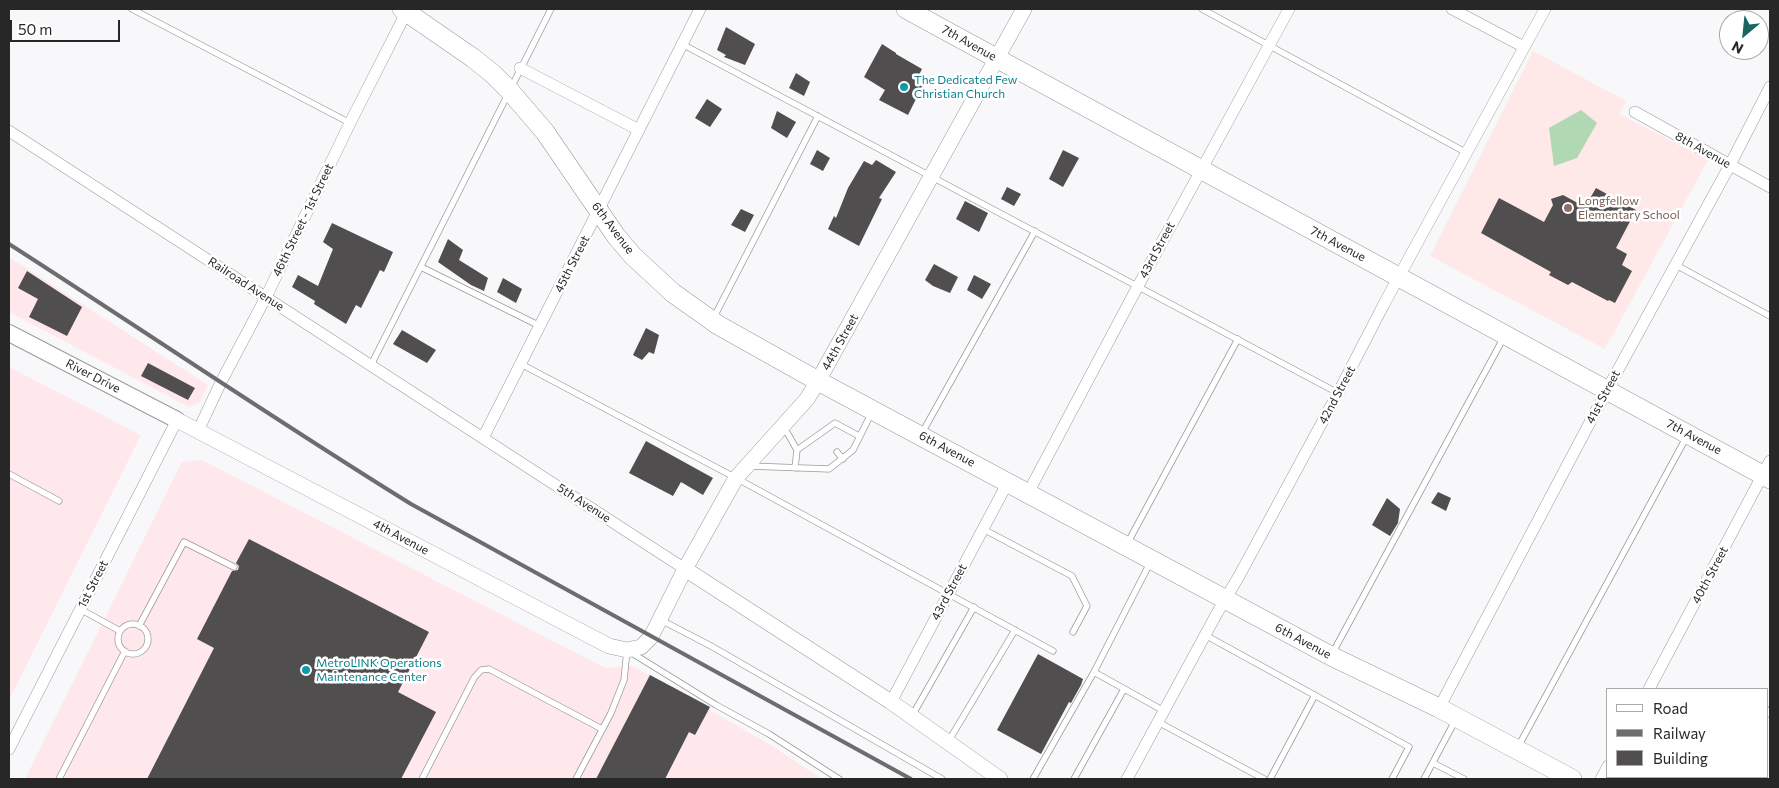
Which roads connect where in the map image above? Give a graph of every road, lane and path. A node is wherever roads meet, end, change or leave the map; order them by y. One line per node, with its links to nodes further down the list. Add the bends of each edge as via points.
1 (132, 9): 20 (lane)
2 (551, 9): 15 (lane)
3 (700, 9): 11 (street, 45th Street)
4 (906, 9): 14 (main road, 7th Avenue)
5 (1024, 9): 14 (street, 44th Street)
6 (1202, 9): 12 (lane)
7 (1289, 9): 12 (street, 43rd Street)
8 (1452, 9): 13 (street)
9 (1545, 9): 13 (street, 42nd Street)
10 (405, 10): 17 (main road, 6th Avenue, via 473,58); 20 (street, 46th Street - 1st Street)
11 (682, 44): 19 (lane); 21 (street, 45th Street)
12 (1269, 45): 23 (lane); 25 (street, 43rd Street)
13 (1524, 47): 23 (street, 42nd Street)
14 (997, 58): 25 (main road, 7th Avenue); 26 (street, 44th Street)
15 (520, 68): 17 (lane); 21 (street)
16 (1770, 88): 24 (street, 41st Street)
17 (509, 90): 28 (main road, 6th Avenue, via 546,132); 31 (lane)
18 (1635, 112): 24 (street, 8th Avenue)
19 (818, 116): 26 (lane); 36 (lane)
20 (350, 122): 34 (street, 46th Street - 1st Street)
21 (639, 130): 28 (street, 45th Street)
22 (9, 131): 34 (street, Railroad Avenue)
23 (1467, 153): 32 (street, 42nd Street)
24 (1730, 165): 27 (street, 8th Avenue); 30 (street, 41st Street)
25 (1201, 170): 32 (main road, 7th Avenue); 33 (street, 43rd Street)
26 (931, 176): 29 (lane); 43 (street, 44th Street)
27 (1770, 187)
28 (599, 210): 36 (main road, 6th Avenue, via 633,256 673,293); 37 (street, 45th Street)
29 (1035, 232): 33 (lane); 52 (lane)
30 (1675, 264): 35 (lane); 44 (street, 41st Street)
31 (421, 267): 37 (lane); 42 (lane)
32 (1399, 277): 39 (main road, 7th Avenue); 45 (street, 42nd Street)
33 (1138, 286): 40 (lane); 65 (street, 43rd Street)
34 (266, 297): 42 (street, Railroad Avenue); 49 (street, 46th Street - 1st Street)
35 (1770, 316)
36 (712, 320): 43 (main road, 6th Avenue)
37 (540, 326): 41 (street, 45th Street)
38 (9, 333): 47 (main road, River Drive)
39 (1505, 334): 44 (main road, 7th Avenue); 85 (lane)
40 (1238, 339): 45 (lane); 68 (lane)
41 (521, 364): 54 (street, 45th Street); 63 (lane)
42 (371, 365): 54 (street, Railroad Avenue)
43 (818, 381): 46 (main road, 6th Avenue); 48 (street, 44th Street)
44 (1607, 390): 51 (main road, 7th Avenue); 91 (street, 41st Street)
45 (1338, 393): 73 (street, 42nd Street)
46 (874, 410): 52 (main road, 6th Avenue); 53 (lane)
47 (177, 420): 49 (street, 4th Avenue); 75 (street, 1st Street)
48 (783, 426): 56 (lane); 59 (street, 44th Street)
49 (198, 431): 82 (street, 4th Avenue, via 609,646)
50 (820, 434): 53 (lane, via 835,423); 55 (lane); 56 (lane)
51 (1688, 434): 61 (main road, 7th Avenue); 98 (lane)
52 (921, 435): 64 (main road, 6th Avenue)
53 (859, 436): 58 (lane, via 853,450)
54 (483, 438): 71 (street, 5th Avenue)
55 (824, 439)
56 (796, 450): 60 (lane)
57 (837, 452): 58 (lane)
58 (843, 459): 60 (lane, via 829,469)
59 (747, 466): 60 (lane); 63 (street, 44th Street)
60 (795, 468)
61 (1768, 472): 87 (street, 40th Street)
62 (9, 474): 66 (lane)
63 (736, 478): 71 (street, 44th Street); 72 (lane)
64 (1008, 482): 65 (main road, 6th Avenue); 67 (street, 43rd Street)
65 (1028, 493): 68 (main road, 6th Avenue)
66 (60, 501)
67 (983, 529): 72 (street, 43rd Street); 80 (lane, via 1072,576 1088,606)
68 (1126, 546): 69 (main road, 6th Avenue)
69 (1152, 559): 73 (main road, 6th Avenue); 86 (lane)
70 (234, 567): 77 (lane, via 184,542)
71 (686, 569): 76 (street, 44th Street); 90 (street)
72 (949, 594): 74 (lane); 90 (street, 43rd Street)
73 (1226, 599): 81 (street, 42nd Street); 85 (main road, 6th Avenue)
74 (974, 607): 79 (lane); 92 (lane)
75 (79, 609): 78 (lane); 97 (street, 1st Street)
76 (660, 620): 82 (street, 44th Street, via 647,642); 104 (lane, via 720,650)
77 (139, 626): 78 (lane, via 129,624); 84 (lane, via 146,633 146,647 134,654)
78 (120, 630): 84 (lane, via 118,640)
79 (1015, 630): 83 (lane); 96 (lane)
80 (1073, 632)
81 (1205, 635): 89 (lane); 93 (street, 42nd Street)
82 (627, 650): 95 (lane, via 624,680); 103 (lane)
83 (1054, 651)
84 (125, 652): 100 (lane)
85 (1331, 656): 91 (main road, 6th Avenue)
86 (1094, 672): 88 (lane); 106 (lane)
87 (1650, 688)
88 (1124, 689): 93 (lane); 107 (lane)
89 (1315, 695): 110 (lane); 111 (lane, via 1409,747)
90 (890, 702): 92 (street)
91 (1439, 708): 94 (main road, 6th Avenue)
92 (912, 717): 96 (street)
93 (1161, 717): 108 (street, 42nd Street); 109 (lane)
94 (1457, 718): 98 (main road, 6th Avenue); 99 (lane)
95 (602, 729): 101 (lane, via 489,669 481,670); 102 (lane)
96 (948, 742): 105 (street)
97 (9, 749)
98 (1516, 751): 114 (main road, 6th Avenue)
99 (1433, 763): 112 (lane); 113 (lane)
100 (59, 779)
101 (422, 779)
102 (576, 779)
103 (839, 779)
104 (942, 779)
105 (1000, 779)
106 (1033, 779)
107 (1074, 779)
108 (1127, 779)
109 (1264, 779)
110 (1270, 779)
111 (1392, 779)
112 (1424, 779)
113 (1464, 779)
114 (1572, 779)

